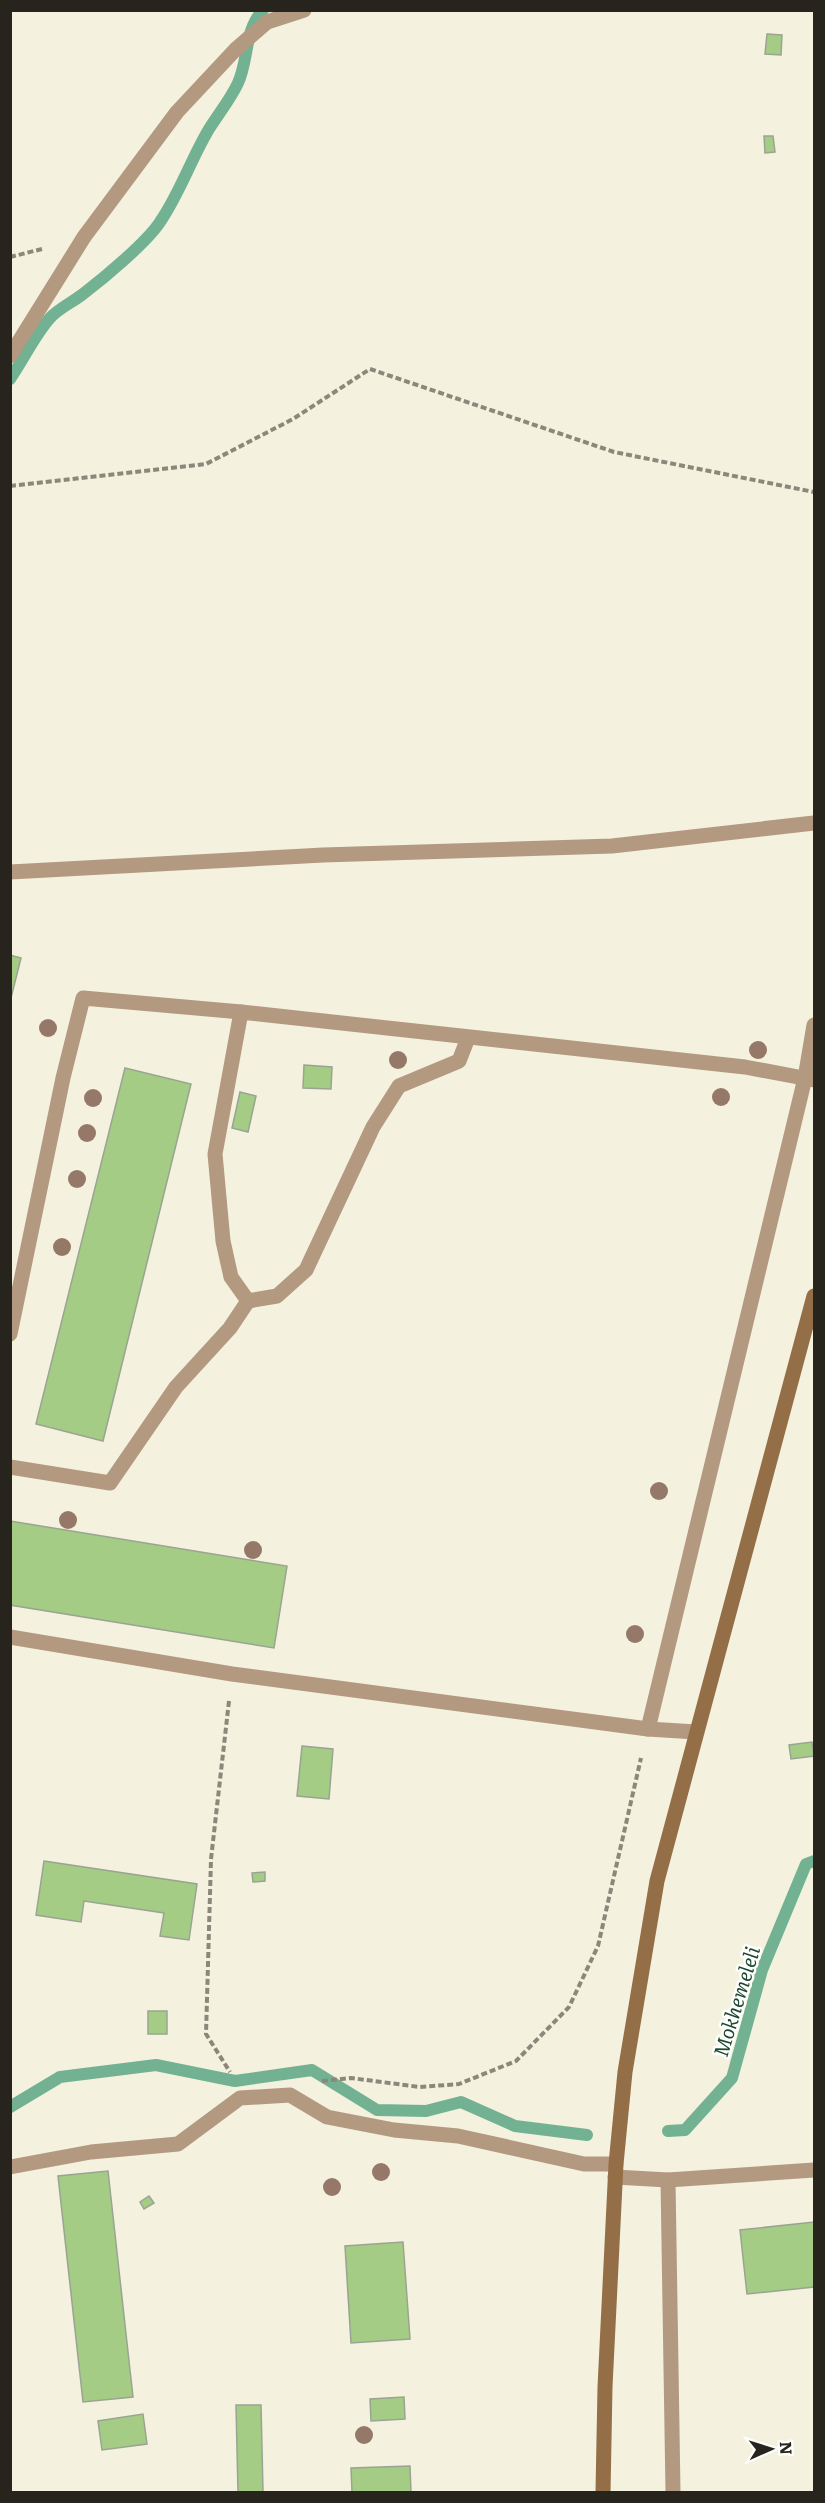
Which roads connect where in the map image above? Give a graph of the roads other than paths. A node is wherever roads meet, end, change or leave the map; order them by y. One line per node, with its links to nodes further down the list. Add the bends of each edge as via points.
1 (304, 10): 2 (street, via 267,22 177,112 84,237)
2 (10, 356)
3 (814, 823): 4 (street, via 612,846 322,855)
4 (10, 872)
5 (241, 1012): 7 (street); 10 (street, via 215,1154 223,1241 231,1277); 11 (street, via 83,998)
6 (814, 1025): 8 (street)
7 (468, 1038): 8 (street, via 745,1067); 10 (street, via 459,1061 399,1086 373,1127 306,1270 277,1296)
8 (810, 1079): 14 (street)
9 (814, 1296): 15 (main road)
10 (248, 1301): 12 (street, via 230,1328 176,1387 110,1483)
11 (10, 1334)
12 (10, 1467)
13 (10, 1637): 14 (street, via 232,1674)
14 (648, 1729): 15 (street)
15 (696, 1732): 17 (main road, via 657,1881 625,2072)
16 (10, 2167): 17 (street, via 91,2151 178,2144 240,2098 291,2095 327,2117 394,2130 458,2136)
17 (615, 2170): 19 (street); 20 (main road)
18 (814, 2170): 19 (street)
19 (668, 2180): 21 (street)
20 (603, 2493)
21 (672, 2493)

